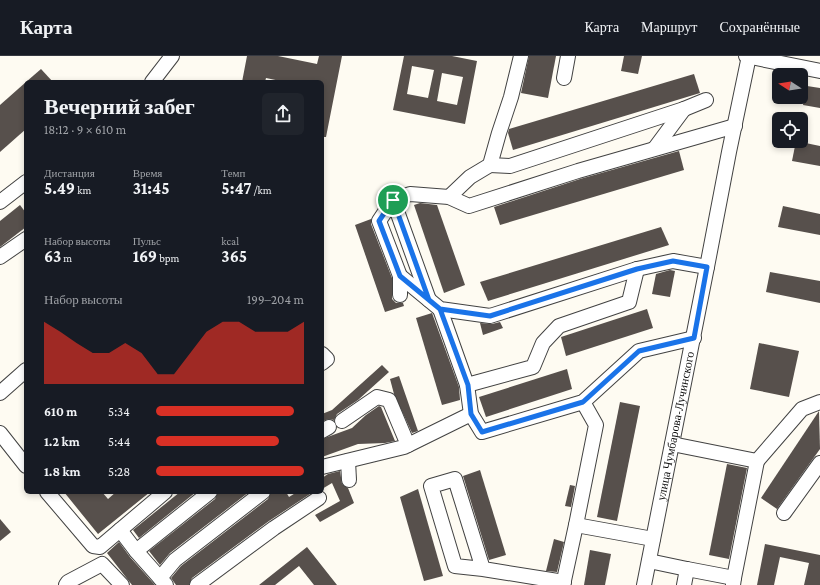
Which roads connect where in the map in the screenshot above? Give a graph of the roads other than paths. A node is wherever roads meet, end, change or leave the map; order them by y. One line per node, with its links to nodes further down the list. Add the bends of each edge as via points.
1 (520, 56): 12 (street, via 511,97)
2 (568, 56): 6 (street)
3 (748, 56): 5 (street); 10 (street, улица Чумбарова-Лучинского)
4 (166, 58): 7 (street)
5 (820, 71)
6 (564, 78)
7 (153, 80)
8 (706, 100): 9 (street)
9 (684, 109): 11 (street); 12 (street, via 510,166)
10 (735, 126): 11 (street); 19 (street, улица Чумбарова-Лучинского)
11 (655, 148): 14 (street, via 469,206)
12 (490, 165): 14 (street, via 470,177)
13 (24, 185): 16 (street)
14 (449, 197): 15 (street, via 410,194)
15 (393, 200): 21 (street, via 379,221); 23 (street)
16 (0, 202)
17 (24, 240): 18 (street)
18 (0, 257)
19 (707, 267): 20 (street, via 673,261); 25 (street, улица Чумбарова-Лучинского)
20 (637, 269): 24 (street, via 490,316); 27 (street, via 629,302 559,326 543,343 533,367)
21 (400, 276): 22 (street); 23 (street)
22 (400, 295)
23 (429, 300): 24 (street)
24 (440, 309): 27 (street)
25 (694, 338): 29 (street, via 639,351); 34 (street, улица Чумбарова-Лучинского)
26 (24, 372): 28 (street)
27 (468, 385): 31 (street)
28 (0, 393)
29 (583, 402): 31 (street, via 482,432); 48 (street, via 596,425)
30 (820, 402): 37 (street, via 802,409)
31 (471, 414): 35 (street)
32 (342, 421): 35 (street, via 377,397 389,400)
33 (0, 433): 38 (street)
34 (672, 444): 37 (street); 50 (street, улица Чумбарова-Лучинского)
35 (408, 445): 36 (street)
36 (348, 461): 40 (street); 41 (street)
37 (757, 462): 56 (street)
38 (24, 463)
39 (820, 463): 47 (street)
40 (324, 467)
41 (349, 480)
42 (49, 494): 49 (street, via 93,546 100,547)
43 (163, 494): 49 (street)
44 (207, 494): 51 (street)
45 (260, 494): 55 (street, via 176,560)
46 (319, 498): 60 (street)
47 (784, 513)
48 (576, 525): 50 (street); 57 (street)
49 (120, 530): 51 (street)
50 (653, 539): 52 (street, улица Чумбарова-Лучинского)
51 (136, 551): 55 (street)
52 (649, 561): 54 (street); 61 (street, улица Чумбарова-Лучинского)
53 (483, 569): 53 (street, via 455,566 431,486 455,479); 57 (street)
54 (687, 569): 56 (street); 62 (street)
55 (164, 581)
56 (733, 581)
57 (563, 584)
58 (66, 585): 59 (street, via 102,564)
59 (122, 585)
60 (197, 585)
61 (644, 585)
62 (684, 585)

